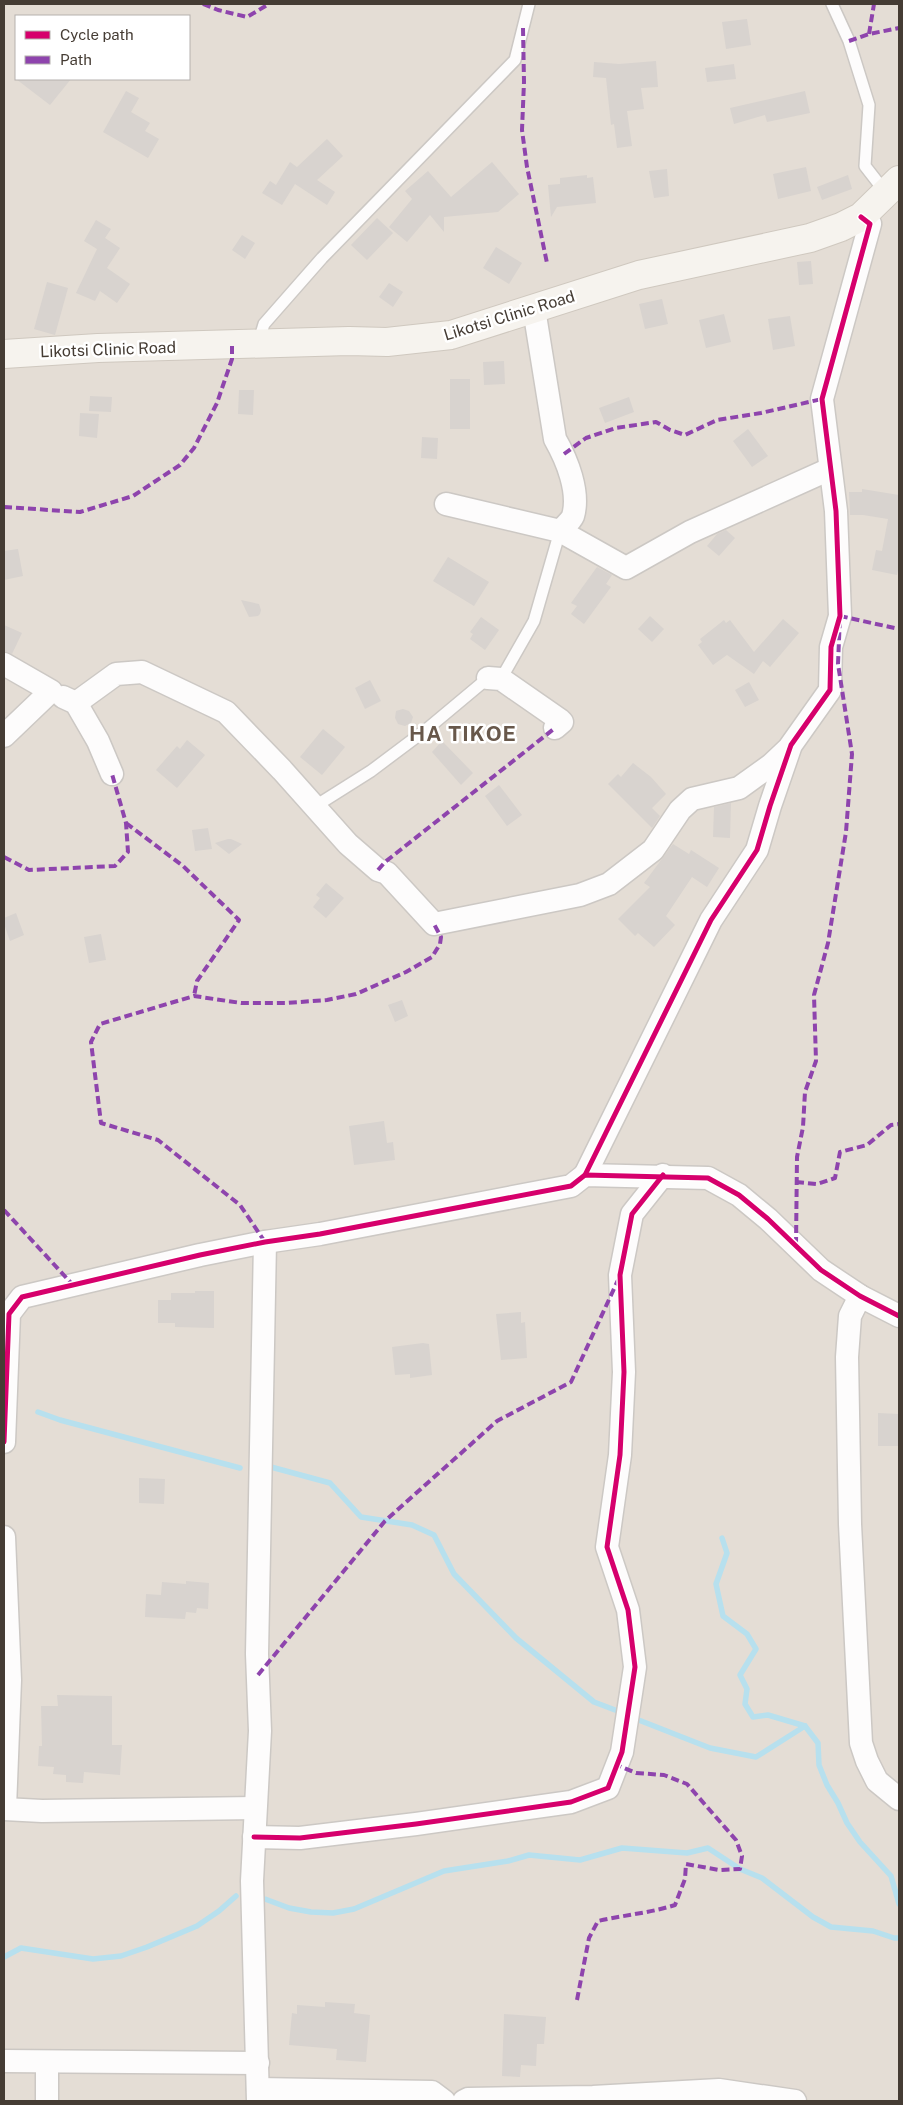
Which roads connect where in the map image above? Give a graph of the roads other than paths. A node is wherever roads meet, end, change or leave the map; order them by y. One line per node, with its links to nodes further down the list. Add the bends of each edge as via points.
1 (529, 4): 6 (lane, via 515,60 322,258 264,324)
2 (832, 4): 3 (lane, via 849,41 869,105 865,166)
3 (893, 186): 4 (street, Likotsi Clinic Road)
4 (861, 217): 5 (street, Likotsi Clinic Road, via 810,238 639,275); 8 (street, via 870,224 822,399)
5 (534, 308): 6 (street, Likotsi Clinic Road, via 451,335 387,342); 10 (street, via 556,439 564,454 575,498 572,518)
6 (258, 344): 7 (street, Likotsi Clinic Road)
7 (4, 354)
8 (830, 469): 10 (street, via 690,532 626,568); 17 (street, via 836,512 840,616 831,648 830,690)
9 (446, 504): 10 (street)
10 (560, 531): 12 (lane, via 534,620)
11 (4, 664): 13 (street)
12 (494, 678): 15 (street, via 560,720 562,722); 19 (lane, via 371,771)
13 (51, 691): 14 (street); 16 (street)
14 (76, 703): 18 (street); 19 (street, via 116,674 142,672 226,712)
15 (555, 728)
16 (4, 736)
17 (791, 745): 19 (street, via 771,765 738,788 692,799 680,810 652,850 609,884 580,895 434,924 387,874 348,844); 20 (street, via 757,850 711,920)
18 (112, 774)
19 (314, 807)
20 (585, 1175): 21 (street); 22 (street, via 571,1186)
21 (663, 1175): 23 (street, via 708,1178 739,1195 821,1270); 30 (street, via 632,1214 620,1275 624,1372 620,1455 607,1547 628,1610 635,1666 622,1752 608,1788 571,1802 416,1824 300,1838)
22 (265, 1242): 25 (street, via 22,1297 8,1314); 28 (street, via 257,1654 260,1730)
23 (860, 1296): 24 (street); 27 (street, via 850,1316 847,1357 850,1524 861,1743 877,1781)
24 (899, 1316)
25 (4, 1442)
26 (4, 1537): 29 (street, via 10,1680)
27 (899, 1799)
28 (255, 1808): 29 (street); 30 (street)
29 (4, 1809)
30 (254, 1837): 33 (street, via 252,1881)
31 (4, 2061): 32 (street)
32 (48, 2062): 33 (street); 35 (street)
33 (258, 2063): 34 (street)
34 (258, 2095): 36 (street, via 432,2092)
35 (47, 2101)
36 (444, 2101)
37 (464, 2101): 38 (street, via 593,2098 719,2090)
38 (795, 2101)

